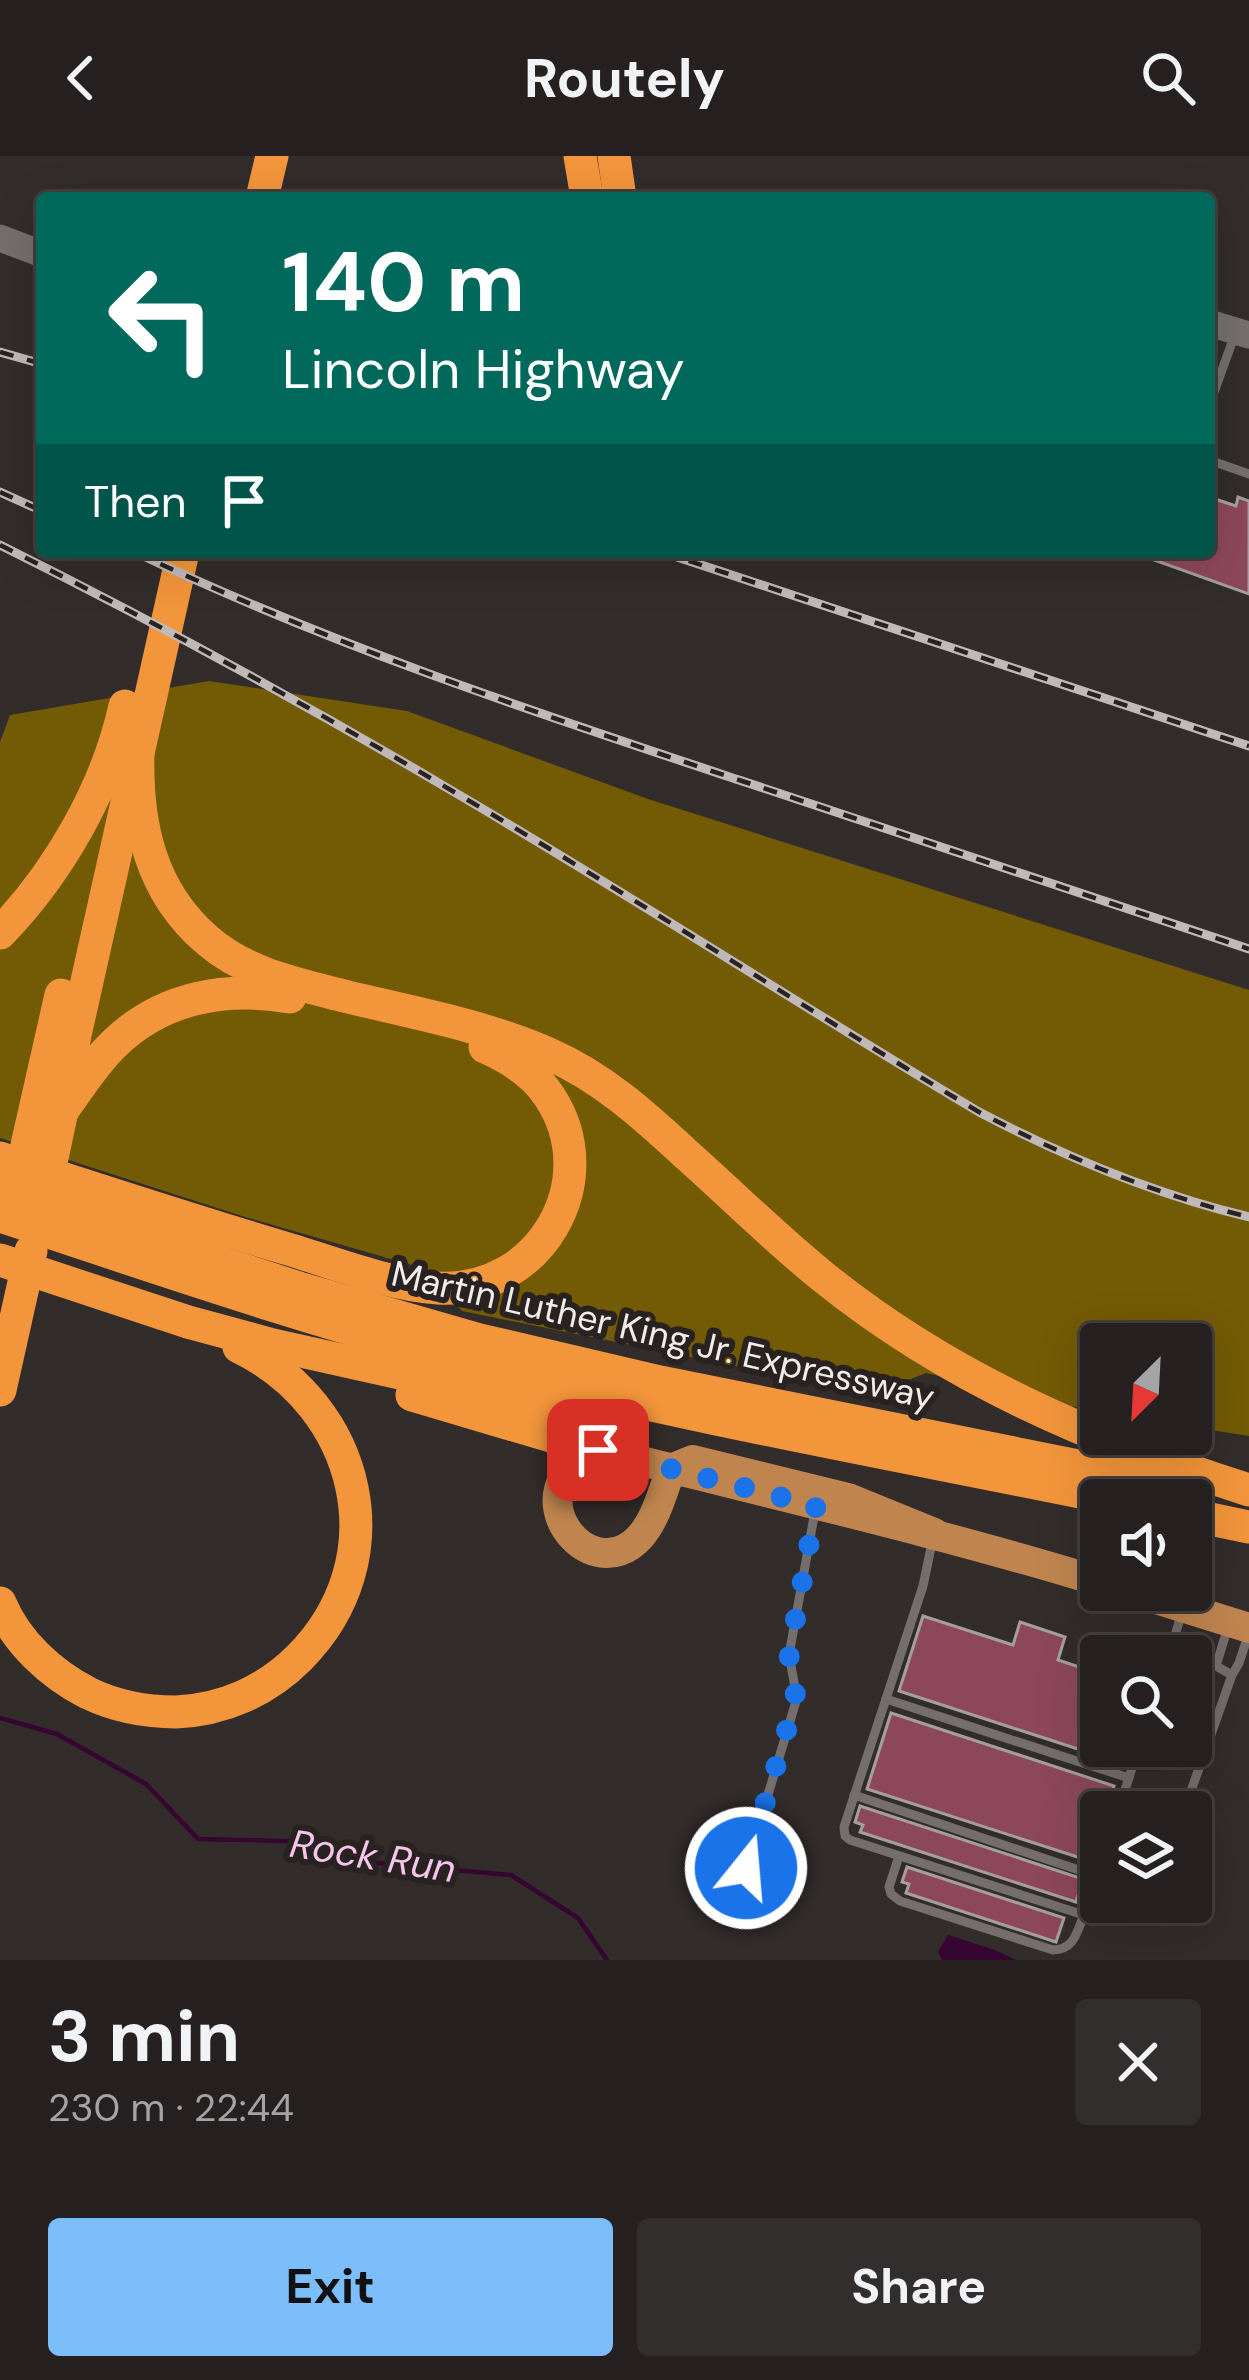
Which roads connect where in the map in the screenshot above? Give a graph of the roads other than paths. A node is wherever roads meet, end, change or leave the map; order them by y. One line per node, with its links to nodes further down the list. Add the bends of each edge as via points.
1 (580, 156): 3 (highway)
2 (614, 156): 4 (highway)
3 (586, 192)
4 (619, 192)
5 (0, 238): 6 (main road)
6 (36, 252)
7 (1231, 330): 8 (lane)
8 (1215, 385)
9 (1215, 462): 10 (lane)
10 (1249, 474)
11 (159, 558): 13 (highway)
12 (181, 558): 13 (highway)
13 (127, 750): 14 (highway); 15 (highway); 16 (highway); 26 (highway, via 159,880 194,929 226,956 274,977 554,1056 625,1100 828,1280 943,1360 1061,1422)
14 (0, 933)
15 (62, 1111): 16 (highway); 16 (highway, via 112,1045 147,1018 210,995 273,994 510,1059 558,1112 570,1156 568,1188 549,1232 516,1267 487,1282 437,1288 308,1256)
16 (27, 1151): 19 (highway)
17 (0, 1190): 28 (highway, Martin Luther King Jr. Expressway, via 480,1340)
18 (0, 1216): 24 (highway, Martin Luther King Jr. Expressway, via 474,1363)
19 (7, 1273): 20 (highway); 22 (highway)
20 (188, 1322): 21 (highway); 34 (highway, via 285,1377 341,1450 356,1537 348,1580 321,1634 290,1667 234,1701 147,1710 108,1701 57,1673)
21 (269, 1344): 23 (highway, via 319,1367); 24 (highway, via 598,1416)
22 (0, 1390)
23 (598, 1450): 25 (main road); 25 (main road, via 574,1463 557,1496 565,1530 592,1550 615,1552 637,1540)
24 (889, 1454): 27 (highway, Martin Luther King Jr. Expressway)
25 (671, 1469): 29 (main road); 32 (main road, via 703,1461 848,1498)
26 (1249, 1490)
27 (1080, 1492)
28 (1249, 1499)
29 (816, 1506): 32 (main road); 46 (lane, via 789,1655 796,1698)
30 (1212, 1519): 31 (highway)
31 (1249, 1526)
32 (934, 1533): 33 (main road); 39 (lane)
33 (1080, 1576)
34 (0, 1604)
35 (1194, 1611): 36 (main road)
36 (1243, 1628): 38 (lane); 38 (lane, via 1216,1666)
37 (1249, 1672): 38 (lane)
38 (1232, 1675): 43 (lane)
39 (886, 1699): 41 (lane); 44 (lane)
40 (1132, 1767): 41 (lane)
41 (1129, 1778): 42 (lane)
42 (1125, 1791)
43 (1191, 1791)
44 (854, 1796): 45 (lane, via 845,1836); 47 (lane)
45 (898, 1856): 48 (lane); 49 (lane, via 889,1887 899,1900 1053,1950 1072,1943)
46 (746, 1868)
47 (1080, 1871)
48 (1080, 1914)
49 (1081, 1923)

